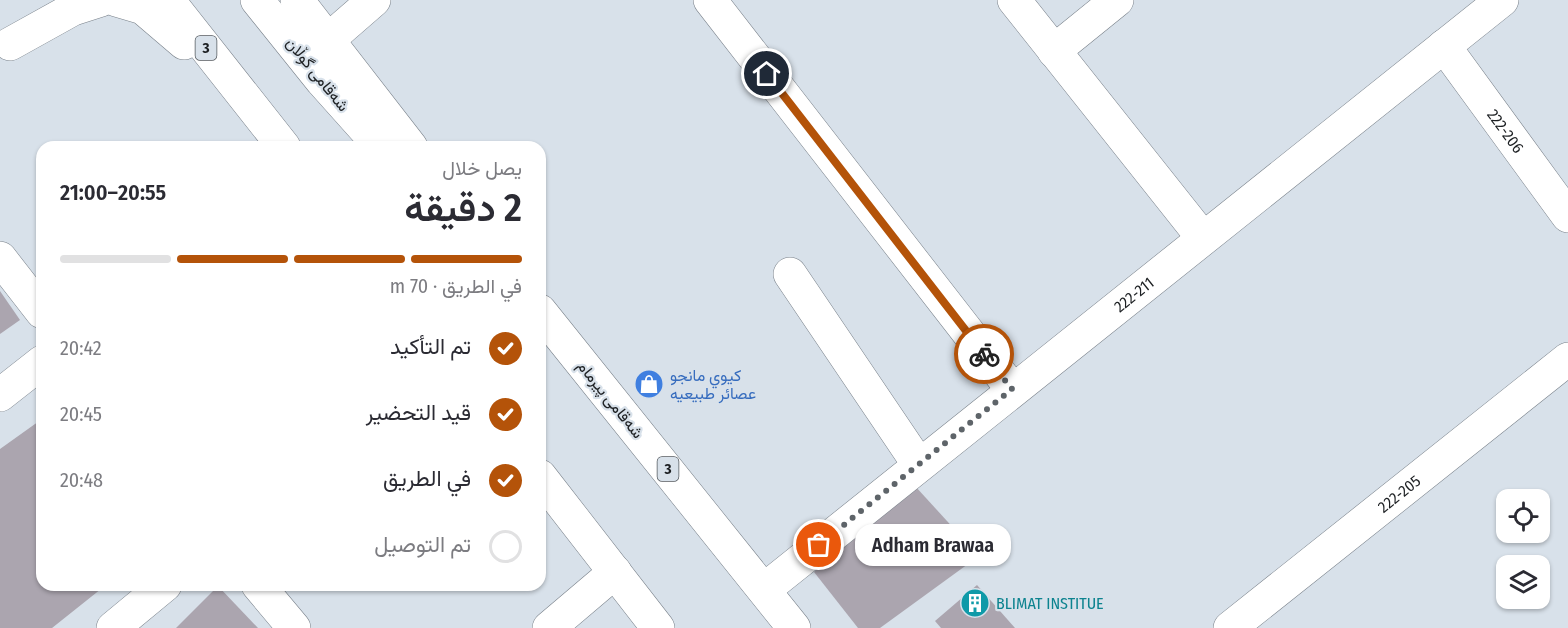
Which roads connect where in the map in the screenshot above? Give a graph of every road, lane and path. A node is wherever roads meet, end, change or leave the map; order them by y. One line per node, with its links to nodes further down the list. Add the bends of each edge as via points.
1 (65, 0): 14 (main road)
2 (101, 0): 14 (main road, via 73,9)
3 (116, 0): 16 (main road, via 132,3 153,15)
4 (168, 0): 16 (main road, 3)
5 (257, 0): 18 (main road, شەقامی گوڵان)
6 (297, 0): 12 (main road)
7 (374, 0): 12 (main road)
8 (710, 0): 28 (main road)
9 (1014, 0): 15 (main road)
10 (1117, 0): 15 (main road)
11 (1502, 0): 13 (main road, 222-211)
12 (328, 40): 19 (main road)
13 (1444, 46): 20 (main road, 222-206); 21 (main road, 222-211)
14 (5, 48)
15 (1054, 51): 21 (main road)
16 (244, 95): 17 (main road, 3)
17 (279, 141)
18 (376, 141)
19 (406, 141)
20 (1568, 216)
21 (1203, 238): 28 (main road, 222-211)
22 (0, 258): 24 (main road)
23 (790, 274): 30 (main road)
24 (36, 304)
25 (546, 317): 33 (main road, شەقامی پیرمام / 3)
26 (1568, 359): 36 (main road, 222-205)
27 (36, 367): 29 (main road)
28 (1012, 389): 30 (main road, 222-211)
29 (0, 395)
30 (919, 465): 33 (main road, 222-211)
31 (546, 484): 32 (main road)
32 (615, 572): 39 (main road); 40 (main road)
33 (765, 589): 41 (main road, شەقامی پیرمام / 3)
34 (158, 591): 37 (main road)
35 (263, 591): 38 (main road)
36 (1248, 623)
37 (113, 628)
38 (294, 628)
39 (549, 628)
40 (658, 628)
41 (794, 628)

